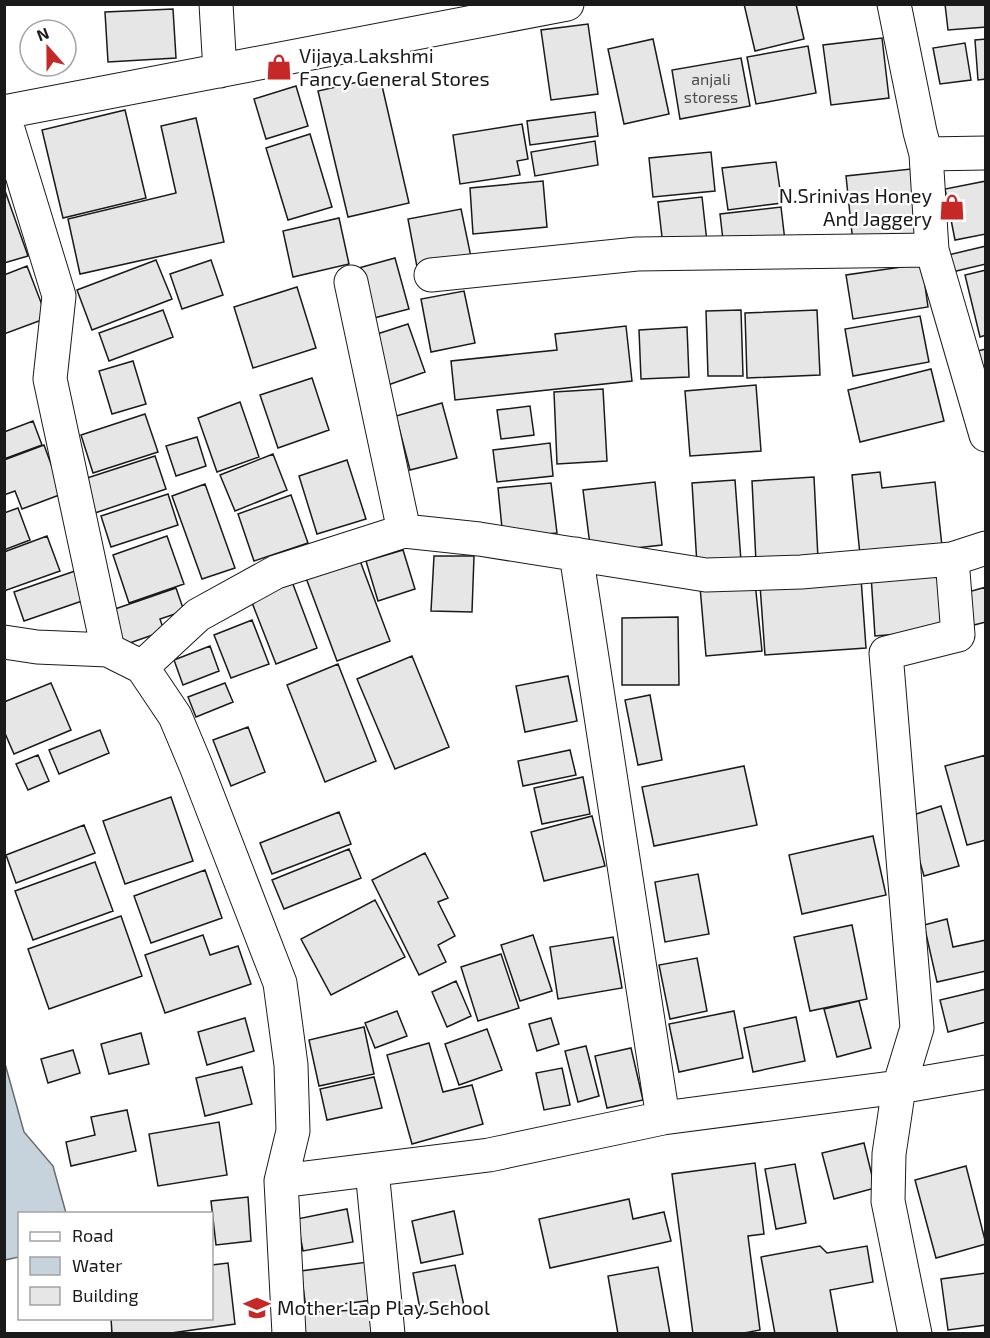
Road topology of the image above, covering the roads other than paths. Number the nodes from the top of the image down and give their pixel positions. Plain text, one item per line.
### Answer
1 (216, 4) edge
2 (567, 4) edge
3 (894, 4) edge
4 (428, 18) edge
5 (220, 71) junction
6 (4, 114) edge
7 (986, 153) edge
8 (926, 154) junction
9 (932, 250) junction
10 (431, 275) dead end
11 (351, 282) dead end
12 (986, 435) edge
13 (404, 531) junction
14 (986, 548) edge
15 (576, 554) junction
16 (952, 559) junction
17 (5, 643) edge
18 (108, 650) junction
19 (142, 667) junction
20 (986, 1072) edge
21 (899, 1086) junction
22 (663, 1118) junction
23 (372, 1170) junction
24 (281, 1181) junction
25 (289, 1334) edge
26 (388, 1334) edge
27 (915, 1334) edge

1 - 5 street
2 - 4 street
3 - 8 street
4 - 5 street
5 - 6 street
6 - 18 street
7 - 8 street
8 - 9 street
9 - 10 street
9 - 12 street
11 - 13 street
13 - 15 street
13 - 19 street
14 - 16 street
15 - 16 street
15 - 22 street
16 - 21 street
17 - 18 street
18 - 19 street
19 - 24 street
20 - 21 street
21 - 22 street
21 - 27 street
22 - 23 street
23 - 24 street
23 - 26 street
24 - 25 street

